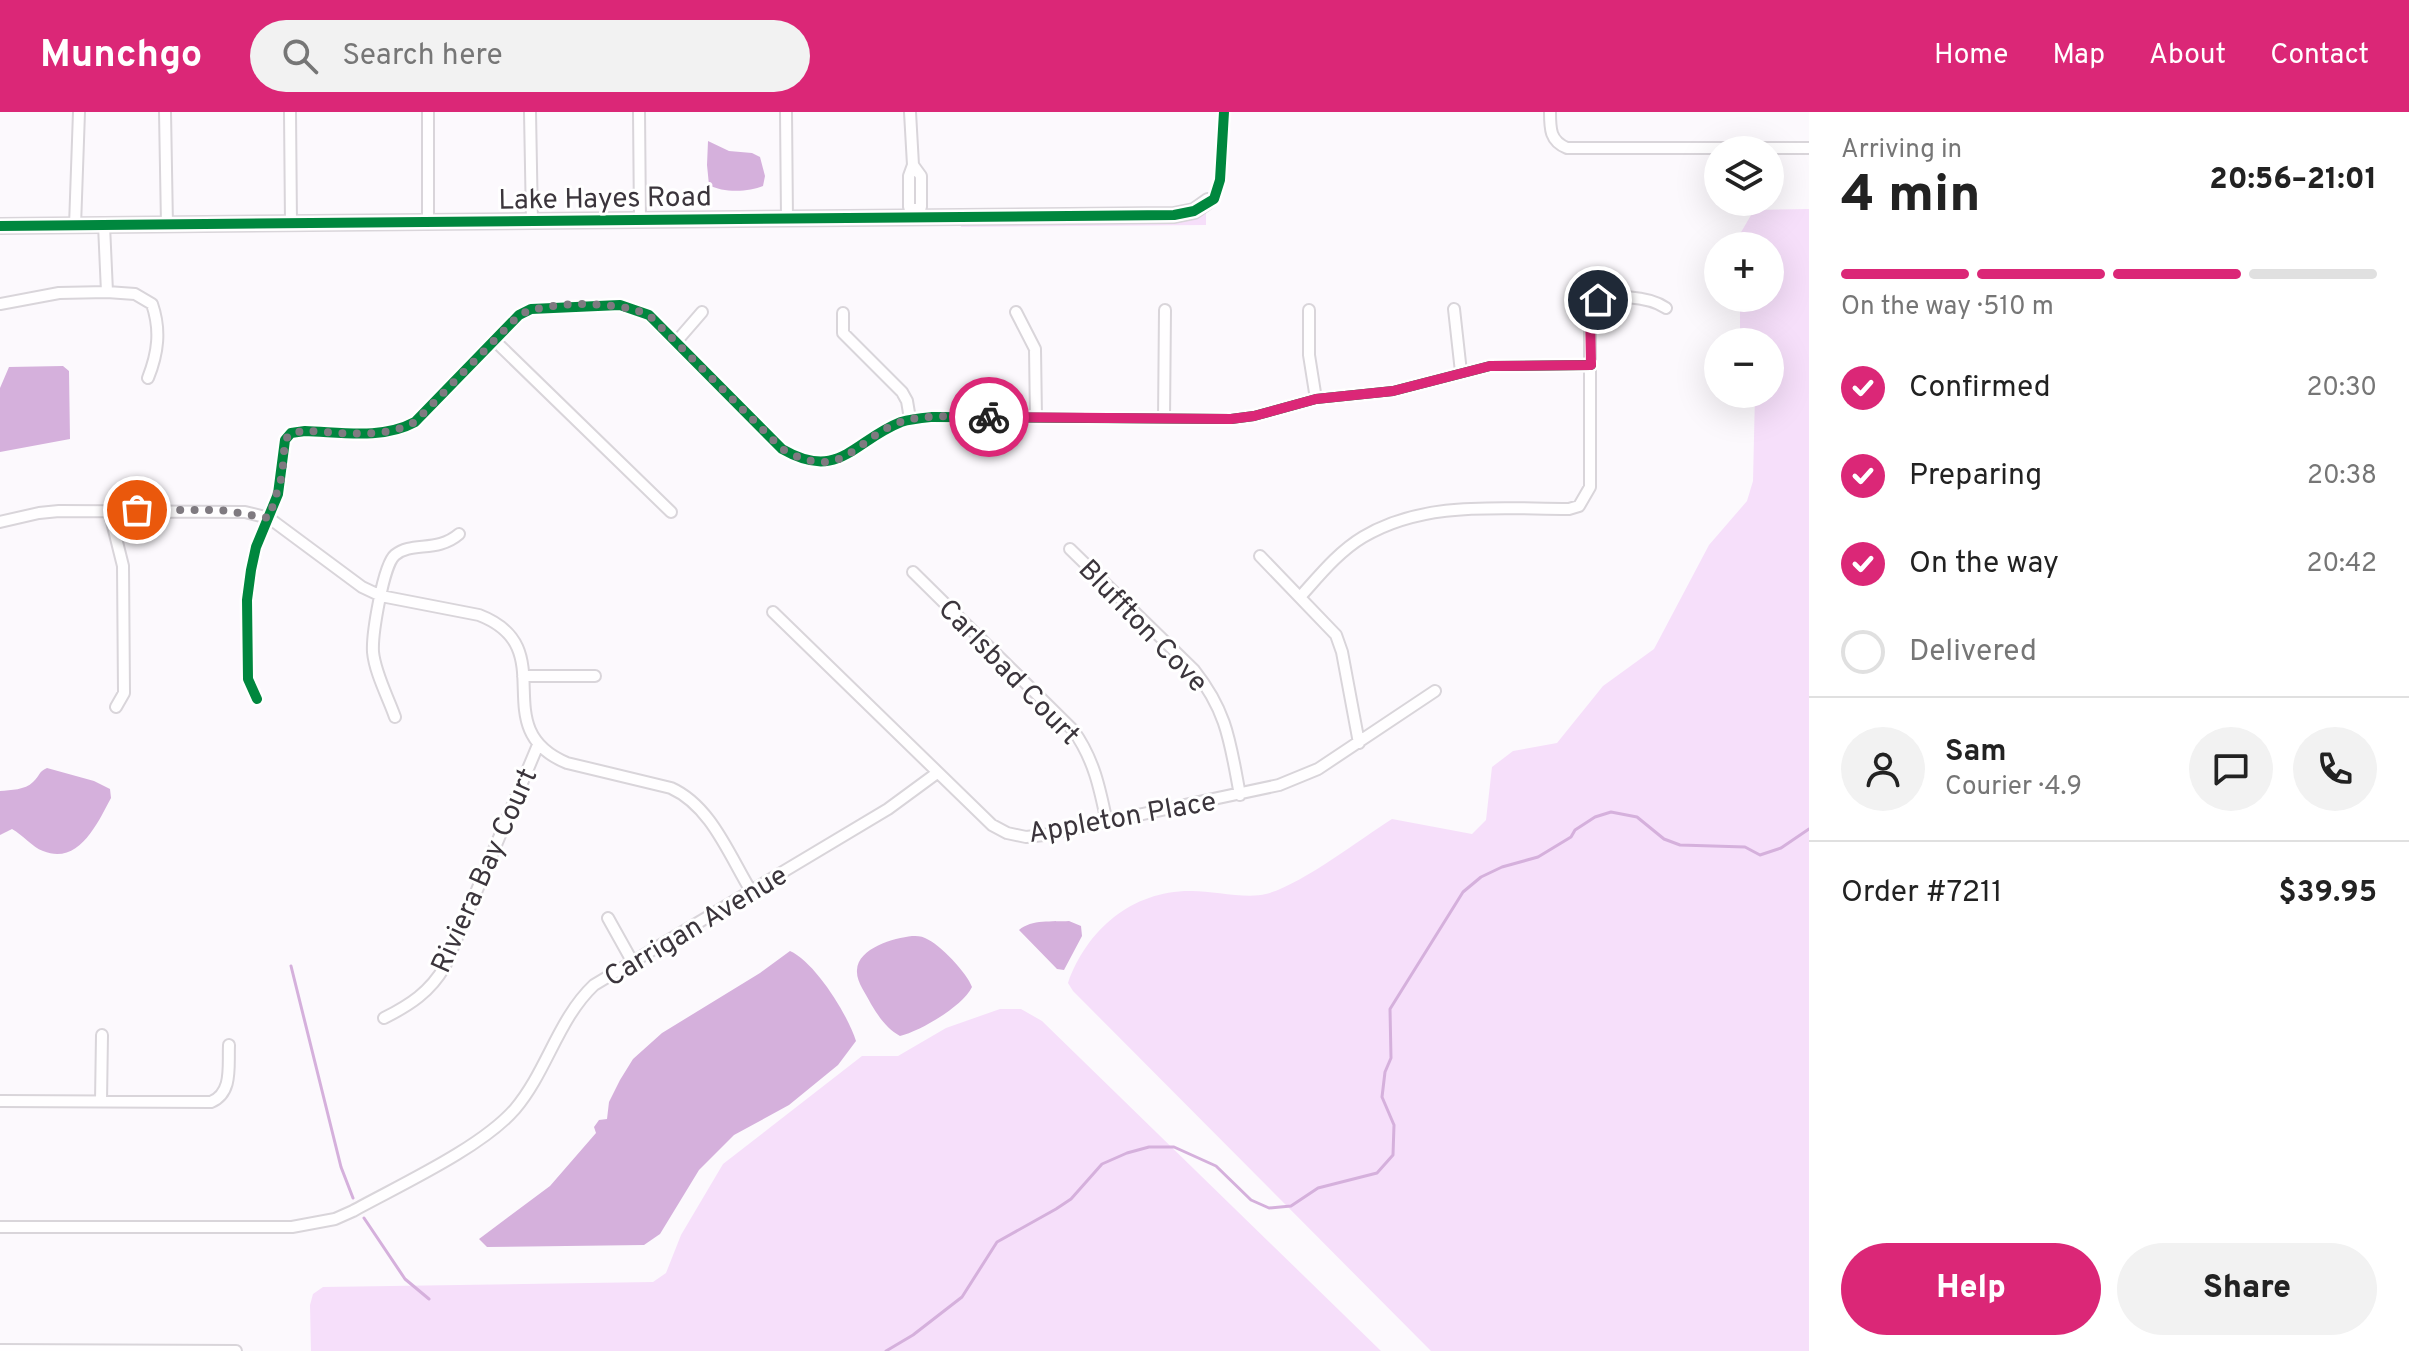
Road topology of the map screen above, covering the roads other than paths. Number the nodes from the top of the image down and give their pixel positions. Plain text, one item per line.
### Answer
1 (79, 112) edge
2 (165, 112) edge
3 (290, 112) edge
4 (428, 112) edge
5 (530, 112) edge
6 (639, 112) edge
7 (786, 112) edge
8 (910, 112) edge
9 (1224, 112) edge
10 (1550, 112) edge
11 (1809, 148) edge
12 (1208, 201) joint
13 (915, 214) junction
14 (787, 219) junction
15 (640, 221) junction
16 (428, 222) junction
17 (532, 222) junction
18 (291, 223) junction
19 (104, 225) junction
20 (167, 225) junction
21 (0, 226) edge
22 (75, 226) junction
23 (107, 292) junction
24 (0, 304) edge
25 (1666, 308) dead end
26 (1454, 309) dead end
27 (1165, 310) dead end
28 (1309, 310) dead end
29 (702, 312) dead end
30 (1016, 312) dead end
31 (843, 313) dead end
32 (495, 341) junction
33 (676, 342) junction
34 (1591, 365) junction
35 (1461, 372) junction
36 (148, 378) dead end
37 (1316, 399) junction
38 (1036, 418) junction
39 (910, 419) junction
40 (1164, 419) junction
41 (109, 510) junction
42 (671, 512) dead end
43 (269, 518) junction
44 (0, 522) edge
45 (459, 534) dead end
46 (1070, 549) dead end
47 (1260, 556) dead end
48 (913, 572) dead end
49 (381, 596) junction
50 (1300, 597) junction
51 (773, 612) dead end
52 (523, 676) junction
53 (595, 676) dead end
54 (1435, 691) dead end
55 (257, 699) dead end
56 (116, 707) dead end
57 (395, 717) dead end
58 (1359, 743) junction
59 (538, 745) junction
60 (937, 773) junction
61 (1240, 795) junction
62 (1107, 823) junction
63 (751, 891) junction
64 (608, 918) dead end
65 (632, 961) junction
66 (384, 1018) dead end
67 (102, 1035) dead end
68 (229, 1045) dead end
69 (0, 1101) edge
70 (101, 1101) junction
71 (0, 1227) edge
72 (0, 1350) edge
73 (236, 1351) edge

1 - 22 street
2 - 20 street
3 - 18 street
4 - 16 street
5 - 17 street
6 - 15 street
7 - 14 street
8 - 13 street
9 - 12 street
10 - 11 street
12 - 13 street, Lake Hayes Road
13 - 14 street, Lake Hayes Road
14 - 15 street, Lake Hayes Road
15 - 17 street, Lake Hayes Road
16 - 17 street, Lake Hayes Road
16 - 18 street, Lake Hayes Road
18 - 20 street, Lake Hayes Road
19 - 20 street, Lake Hayes Road
19 - 22 street, Lake Hayes Road
19 - 23 street
21 - 22 street, Lake Hayes Road
23 - 24 street
23 - 36 street
25 - 34 street
26 - 35 street
27 - 40 street
28 - 37 street
29 - 33 street
30 - 38 street
31 - 39 street
32 - 33 street
32 - 42 street
32 - 43 street
33 - 39 street
34 - 35 street
34 - 50 street
35 - 37 street
37 - 40 street
38 - 39 street
38 - 40 street
41 - 43 street
41 - 44 street
41 - 56 street
43 - 49 street
43 - 55 street
45 - 49 street
46 - 61 street, Bluffton Cove
47 - 50 street
48 - 62 street, Carlsbad Court
49 - 52 street
49 - 57 street
50 - 58 street
51 - 60 street, Appleton Place
52 - 53 street
52 - 59 street
54 - 58 street, Appleton Place
58 - 61 street, Appleton Place
59 - 63 street
59 - 66 street, Riviera Bay Court
60 - 62 street, Appleton Place
60 - 63 street, Carrigan Avenue
61 - 62 street, Appleton Place
63 - 65 street, Carrigan Avenue
64 - 65 street
65 - 71 street, Carrigan Avenue
67 - 70 street
68 - 70 street
69 - 70 street
72 - 73 street

